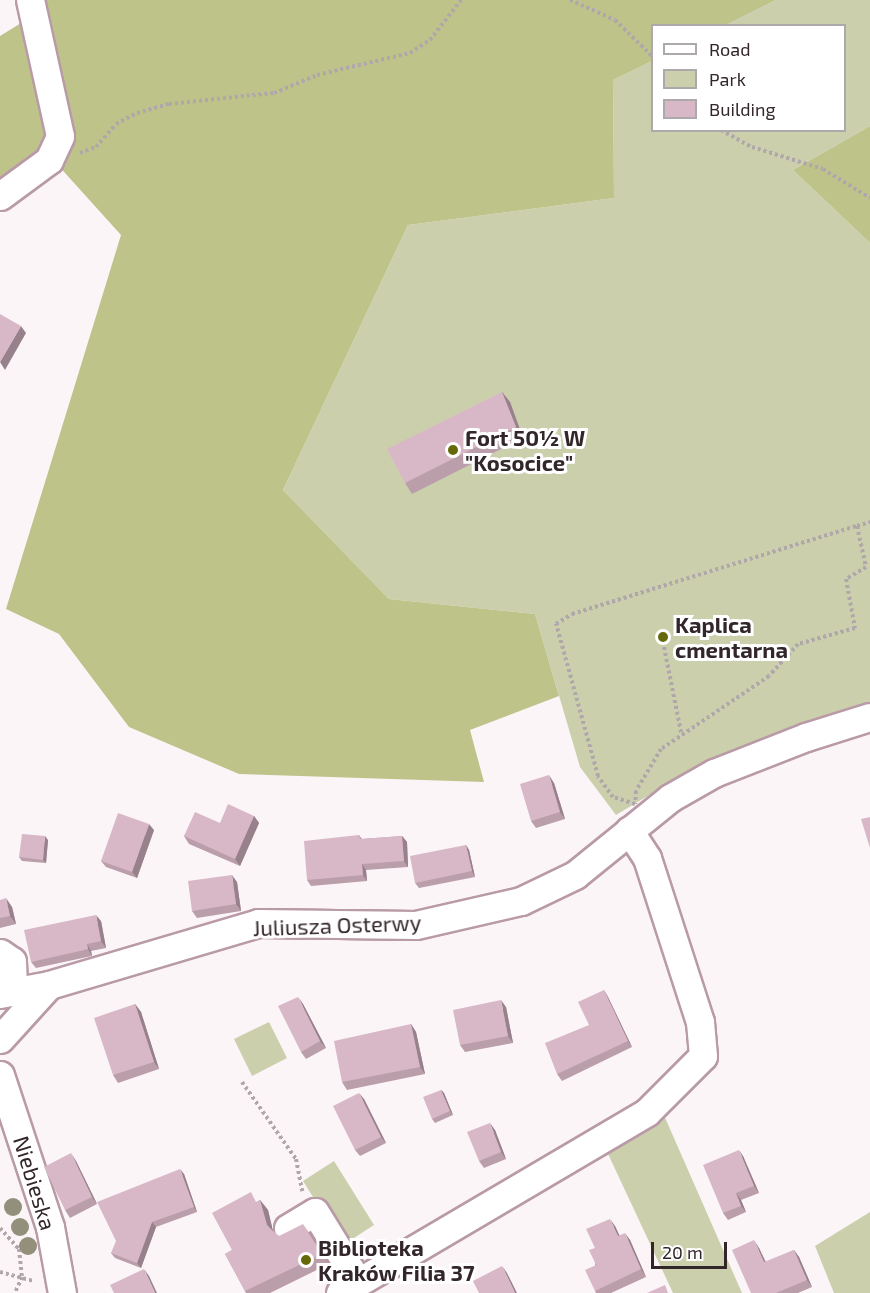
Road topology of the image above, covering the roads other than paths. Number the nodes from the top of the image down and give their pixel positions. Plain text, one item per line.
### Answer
1 (30, 0) edge
2 (0, 196) edge
3 (870, 717) edge
4 (629, 830) junction
5 (0, 953) edge
6 (49, 985) junction
7 (7, 993) edge
8 (0, 1038) edge
9 (0, 1075) edge
10 (288, 1228) dead end
11 (349, 1287) edge
12 (50, 1288) edge

1 - 2 street
3 - 4 street, Juliusza Osterwy
4 - 6 street, Juliusza Osterwy
4 - 11 street
5 - 7 street
6 - 7 street, Juliusza Osterwy
6 - 8 street
9 - 12 street, Niebieska
10 - 11 street

